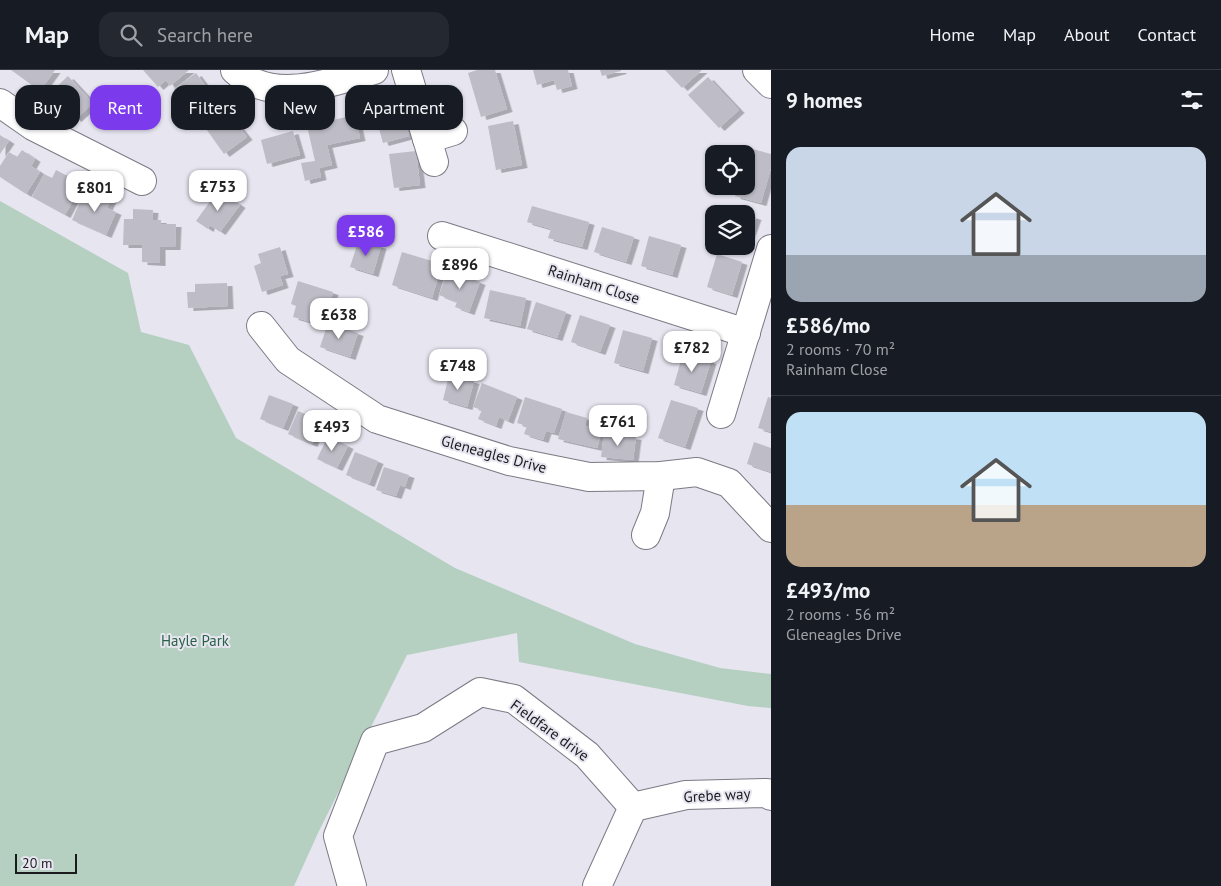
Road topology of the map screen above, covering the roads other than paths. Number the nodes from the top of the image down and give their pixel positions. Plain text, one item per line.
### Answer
1 (235, 70) edge
2 (374, 70) edge
3 (406, 70) edge
4 (757, 70) edge
5 (771, 84) edge
6 (0, 103) edge
7 (453, 131) dead end
8 (142, 181) dead end
9 (442, 236) dead end
10 (771, 250) edge
11 (261, 326) dead end
12 (746, 333) junction
13 (721, 414) dead end
14 (661, 476) junction
15 (771, 528) edge
16 (646, 535) dead end
17 (771, 796) edge
18 (633, 807) junction
19 (352, 886) edge
20 (597, 886) edge

1 - 2 street
3 - 7 street
4 - 5 street
6 - 8 street
9 - 12 street, Rainham Close
10 - 12 street
11 - 14 street, Gleneagles Drive
12 - 13 street
14 - 15 street, Gleneagles Drive
14 - 16 street
17 - 18 street, Grebe way
18 - 19 street, Fieldfare drive
18 - 20 street

